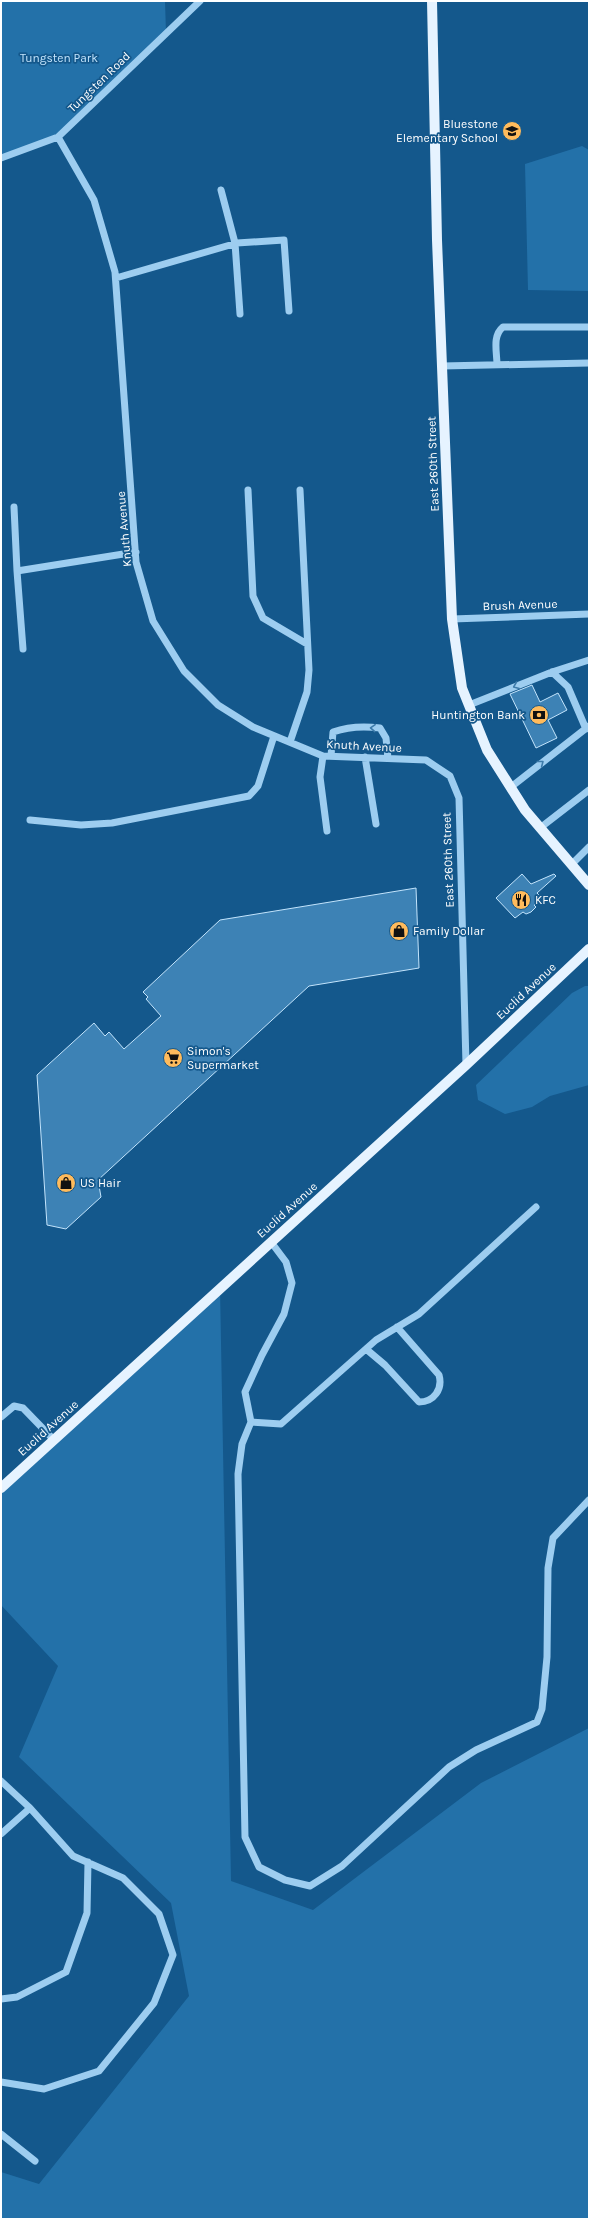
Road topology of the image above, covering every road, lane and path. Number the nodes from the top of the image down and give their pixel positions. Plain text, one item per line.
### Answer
1 (200, 1) edge
2 (432, 1) edge
3 (58, 137) junction
4 (1, 158) edge
5 (221, 190) dead end
6 (235, 243) junction
7 (116, 278) junction
8 (289, 311) dead end
9 (240, 314) dead end
10 (589, 327) edge
11 (589, 363) edge
12 (497, 365) junction
13 (442, 366) junction
14 (248, 490) dead end
15 (300, 490) dead end
16 (14, 506) dead end
17 (136, 552) junction
18 (17, 571) junction
19 (589, 614) edge
20 (452, 619) junction
21 (308, 644) junction
22 (23, 649) dead end
23 (589, 660) edge
24 (552, 672) junction
25 (469, 705) junction
26 (587, 727) edge
27 (274, 736) junction
28 (290, 742) junction
29 (327, 756) junction
30 (365, 758) junction
31 (388, 758) junction
32 (450, 776) joint
33 (510, 787) junction
34 (589, 790) edge
35 (30, 820) dead end
36 (376, 824) dead end
37 (540, 828) junction
38 (327, 831) dead end
39 (589, 847) edge
40 (572, 864) junction
41 (589, 885) edge
42 (589, 949) edge
43 (466, 1065) junction
44 (536, 1207) dead end
45 (271, 1242) junction
46 (397, 1328) junction
47 (366, 1349) junction
48 (1, 1417) edge
49 (251, 1422) junction
50 (54, 1440) junction
51 (1, 1488) edge
52 (589, 1500) edge
53 (1, 1781) edge
54 (30, 1808) junction
55 (1, 1834) edge
56 (88, 1862) junction
57 (1, 1999) edge
58 (1, 2082) edge
59 (1, 2134) edge
60 (35, 2161) dead end

1 - 3 street, Tungsten Road
2 - 13 main road, East 260th Street
3 - 4 street, Tungsten Road
3 - 7 street, Knuth Avenue
5 - 6 street
6 - 7 street
6 - 8 street
6 - 9 street
7 - 17 street, Knuth Avenue
10 - 12 street
11 - 12 street
12 - 13 street
13 - 20 main road, East 260th Street
14 - 21 street
15 - 21 street
16 - 18 street
17 - 18 street
17 - 27 street, Knuth Avenue
18 - 22 street
19 - 20 street, Brush Avenue
20 - 25 main road, East 260th Street
21 - 28 street
23 - 24 street
24 -> 25 street
24 - 26 street
25 - 33 main road, East 260th Street
33 -> 26 street
27 - 28 street, Knuth Avenue
27 - 35 street
28 - 29 street, Knuth Avenue
29 - 30 street, Knuth Avenue
31 -> 29 street
29 - 38 street
30 - 31 street, Knuth Avenue
30 - 36 street
31 - 32 street, Knuth Avenue
32 - 43 street, East 260th Street
33 - 37 main road, East 260th Street
34 - 37 street
37 - 40 main road, East 260th Street
39 - 40 street
40 - 41 main road, East 260th Street
42 - 43 main road, Euclid Avenue
43 - 45 main road, Euclid Avenue
44 - 46 street
45 - 49 street
45 - 50 main road, Euclid Avenue
46 - 47 street
46 - 47 street
47 - 49 street
48 - 50 street
49 - 52 street
50 - 51 main road, Euclid Avenue
53 - 54 street
54 - 55 street
54 - 56 street
56 - 57 street
56 - 58 street
59 - 60 street

